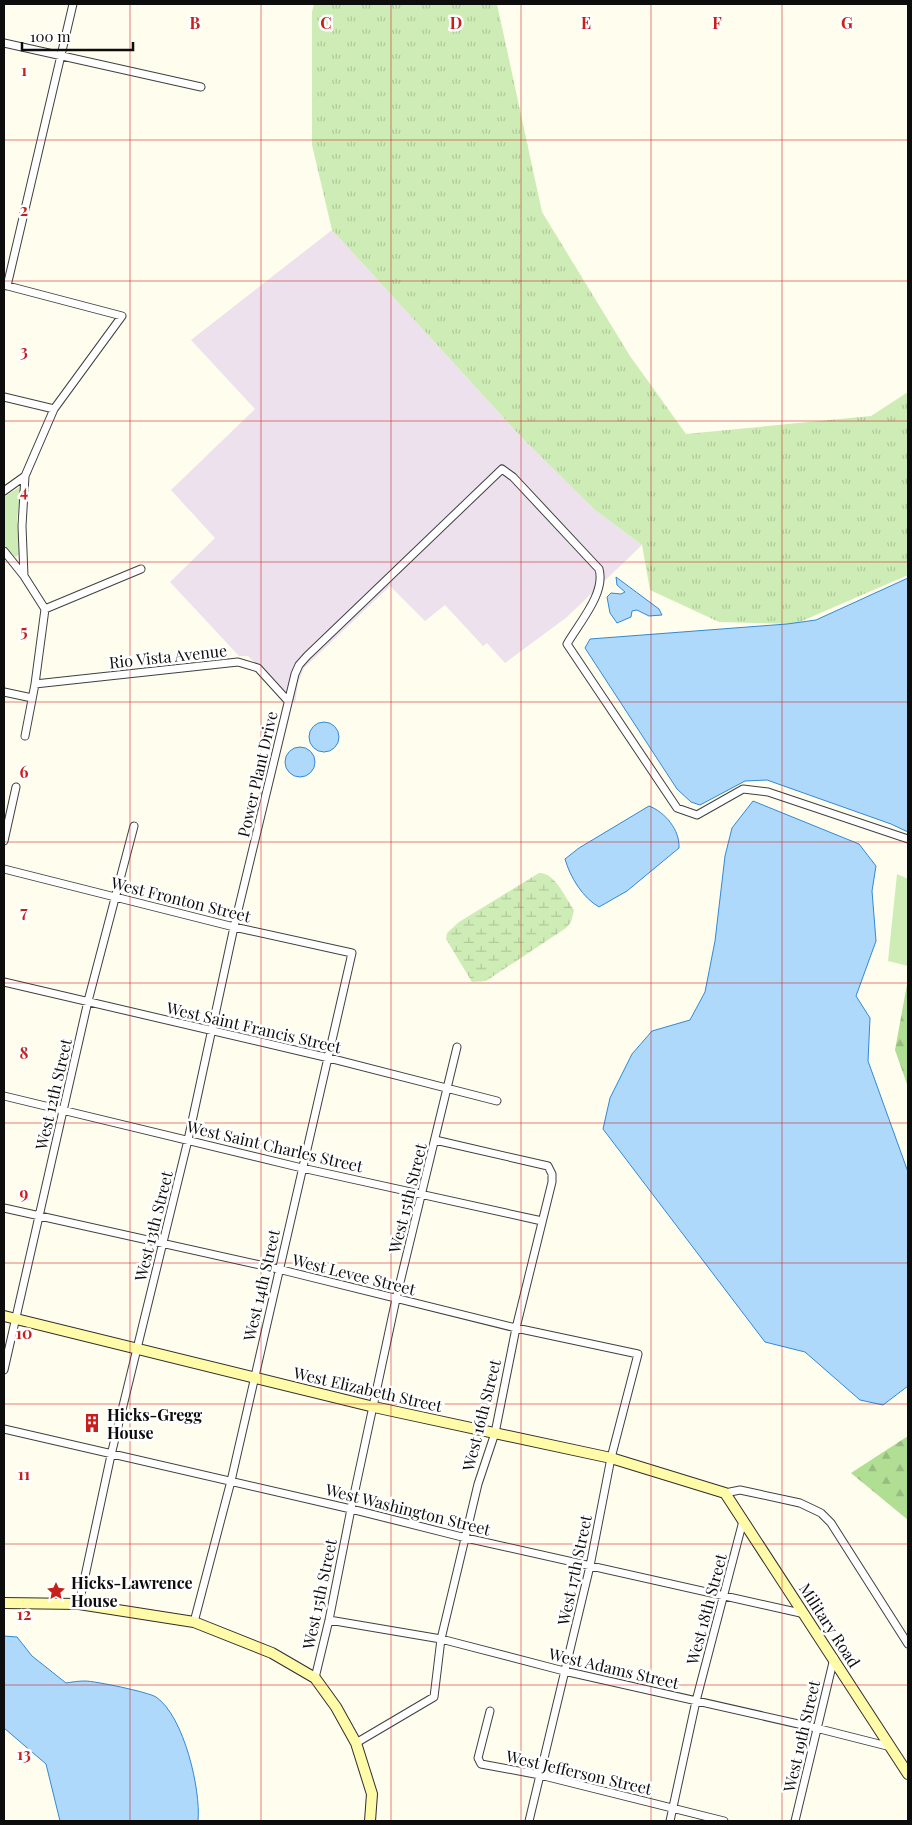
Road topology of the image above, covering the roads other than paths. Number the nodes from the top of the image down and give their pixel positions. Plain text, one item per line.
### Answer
1 (72, 4) edge
2 (4, 43) edge
3 (62, 58) junction
4 (201, 87) dead end
5 (5, 285) edge
6 (4, 398) edge
7 (54, 409) junction
8 (25, 476) junction
9 (4, 491) edge
10 (4, 551) edge
11 (141, 569) dead end
12 (24, 576) junction
13 (45, 609) junction
14 (35, 684) junction
15 (4, 692) edge
16 (32, 698) junction
17 (288, 701) junction
18 (25, 736) dead end
19 (16, 787) dead end
20 (134, 826) dead end
21 (908, 839) edge
22 (4, 841) edge
23 (253, 854) joint
24 (4, 869) edge
25 (116, 897) junction
26 (234, 927) junction
27 (352, 953) joint
28 (4, 982) edge
29 (88, 1001) junction
30 (210, 1031) junction
31 (457, 1047) dead end
32 (329, 1058) junction
33 (449, 1088) junction
34 (4, 1096) edge
35 (497, 1101) dead end
36 (64, 1110) junction
37 (188, 1140) junction
38 (435, 1140) junction
39 (302, 1168) junction
40 (421, 1194) junction
41 (4, 1208) edge
42 (38, 1216) junction
43 (542, 1220) junction
44 (164, 1242) junction
45 (278, 1269) junction
46 (396, 1299) junction
47 (9, 1317) edge
48 (516, 1328) junction
49 (137, 1350) junction
50 (638, 1354) joint
51 (4, 1370) edge
52 (254, 1377) junction
53 (374, 1407) junction
54 (4, 1430) edge
55 (495, 1433) junction
56 (110, 1455) junction
57 (611, 1458) junction
58 (231, 1481) junction
59 (725, 1493) junction
60 (351, 1509) junction
61 (743, 1521) junction
62 (466, 1538) junction
63 (590, 1566) junction
64 (724, 1597) junction
65 (4, 1603) edge
66 (79, 1604) junction
67 (806, 1615) junction
68 (329, 1620) junction
69 (194, 1622) junction
70 (441, 1639) junction
71 (908, 1644) edge
72 (834, 1658) junction
73 (564, 1671) junction
74 (315, 1678) junction
75 (696, 1701) junction
76 (490, 1712) dead end
77 (816, 1728) junction
78 (356, 1743) junction
79 (891, 1748) junction
80 (908, 1774) edge
81 (540, 1775) junction
82 (672, 1809) junction
83 (370, 1821) edge
84 (529, 1821) edge
85 (670, 1821) edge
86 (724, 1821) edge
87 (795, 1821) edge

1 - 3 street
2 - 3 street
3 - 4 street
3 - 5 street
5 - 7 street
6 - 7 street
7 - 8 street
8 - 9 street
8 - 12 street
10 - 12 street
11 - 13 street
12 - 13 street
13 - 14 street
14 - 16 street
14 - 17 street, Rio Vista Avenue
15 - 16 street
16 - 18 street
17 - 21 street, Power Plant Drive
17 - 23 street, Power Plant Drive
19 - 22 street
20 - 25 street, West 12th Street
23 - 26 street, West 13th Street
24 - 25 street, West Fronton Street
25 - 26 street, West Fronton Street
25 - 29 street, West 12th Street
26 - 27 street, West Fronton Street
26 - 30 street, West 13th Street
27 - 32 street, West 14th Street
28 - 29 street, West Saint Francis Street
29 - 30 street, West Saint Francis Street
29 - 36 street, West 12th Street
30 - 32 street, West Saint Francis Street
30 - 37 street, West 13th Street
31 - 33 street, West 15th Street
32 - 33 street, West Saint Francis Street
32 - 39 street, West 14th Street
33 - 35 street, West Saint Francis Street
33 - 38 street, West 15th Street
34 - 36 street, West Saint Charles Street
36 - 37 street, West Saint Charles Street
36 - 42 street, West 12th Street
37 - 39 street, West Saint Charles Street
37 - 44 street, West 13th Street
38 - 40 street, West 15th Street
38 - 43 street, West 16th Street
39 - 40 street, West Saint Charles Street
39 - 45 street, West 14th Street
40 - 43 street, West Saint Charles Street
40 - 46 street, West 15th Street
41 - 42 street, West Levee Street
42 - 44 street, West Levee Street
42 - 47 street, West 12th Street
43 - 48 street, West 16th Street
44 - 45 street, West Levee Street
44 - 49 street, West 13th Street
45 - 46 street, West Levee Street
45 - 52 street, West 14th Street
46 - 48 street, West Levee Street
46 - 53 street, West 15th Street
47 - 49 street, West Elizabeth Street
47 - 51 street, West 12th Street
48 - 50 street, West Levee Street
48 - 55 street, West 16th Street
49 - 52 street, West Elizabeth Street
49 - 56 street, West 13th Street
50 - 57 street, West 17th Street
52 - 53 street, West Elizabeth Street
52 - 58 street, West 14th Street
53 - 55 street, West Elizabeth Street
53 - 60 street, West 15th Street
54 - 56 street, West Washington Street
55 - 57 street, West Elizabeth Street
55 - 62 street, West 16th Street
56 - 58 street, West Washington Street
56 - 66 street, West 13th Street
57 - 59 street, West Elizabeth Street
57 - 63 street, West 17th Street
58 - 60 street, West Washington Street
58 - 69 street, West 14th Street
59 - 61 street, Military Road
59 - 71 street
60 - 62 street, West Washington Street
60 - 68 street, West 15th Street
61 - 64 street, West 18th Street
61 - 67 street, Military Road
62 - 63 street, West Washington Street
62 - 70 street, West 16th Street
63 - 64 street, West Washington Street
63 - 73 street, West 17th Street
64 - 67 street, West Washington Street
64 - 75 street, West 18th Street
65 - 66 street
66 - 69 street
67 - 72 street, Military Road
68 - 70 street, West Adams Street
68 - 74 street, West 15th Street
69 - 74 street
70 - 73 street, West Adams Street
70 - 78 street, West 16th Street
72 - 77 street, West 19th Street
72 - 79 street, Military Road
73 - 75 street, West Adams Street
73 - 81 street, West 17th Street
74 - 78 street
75 - 77 street, West Adams Street
75 - 82 street, West 18th Street
76 - 81 street, West Jefferson Street
77 - 79 street, West Adams Street
77 - 87 street, West 19th Street
78 - 83 street
79 - 80 street, Military Road
81 - 82 street, West Jefferson Street
81 - 84 street, West 17th Street
82 - 85 street, West 18th Street
82 - 86 street, West Jefferson Street

